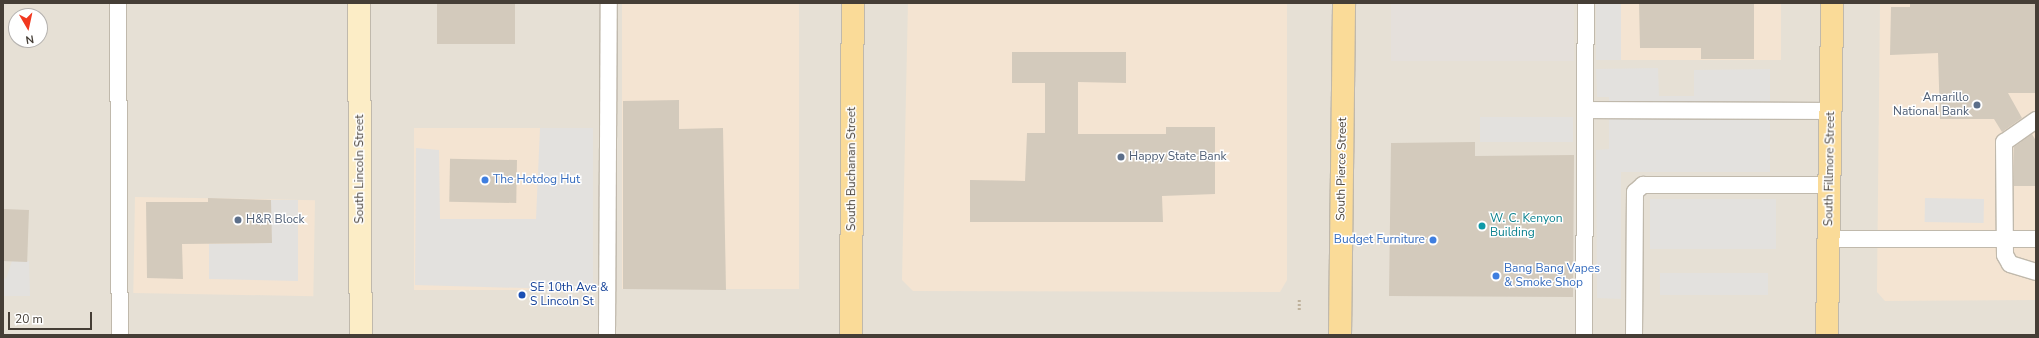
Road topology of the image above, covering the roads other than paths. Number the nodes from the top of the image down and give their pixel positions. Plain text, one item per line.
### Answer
1 (118, 3) edge
2 (359, 3) edge
3 (608, 3) edge
4 (853, 3) edge
5 (1344, 3) edge
6 (1586, 3) edge
7 (1832, 3) edge
8 (1586, 110) junction
9 (1830, 111) junction
10 (2036, 120) edge
11 (1830, 185) junction
12 (1829, 239) junction
13 (2036, 239) edge
14 (2004, 240) junction
15 (2036, 272) edge
16 (120, 335) edge
17 (361, 335) edge
18 (607, 335) edge
19 (851, 335) edge
20 (1340, 335) edge
21 (1584, 335) edge
22 (1634, 335) edge
23 (1827, 335) edge

1 - 16 lane
2 - 17 street, South Lincoln Street
3 - 18 lane
4 - 19 main road, South Buchanan Street
5 - 20 main road, South Pierce Street
6 - 8 lane
7 - 9 main road, South Fillmore Street
8 - 9 lane
8 - 21 lane
9 - 11 main road, South Fillmore Street
10 - 14 lane
11 - 12 main road, South Fillmore Street
11 - 22 lane
12 - 14 lane
12 - 23 main road, South Fillmore Street
13 - 14 lane
14 - 15 lane

